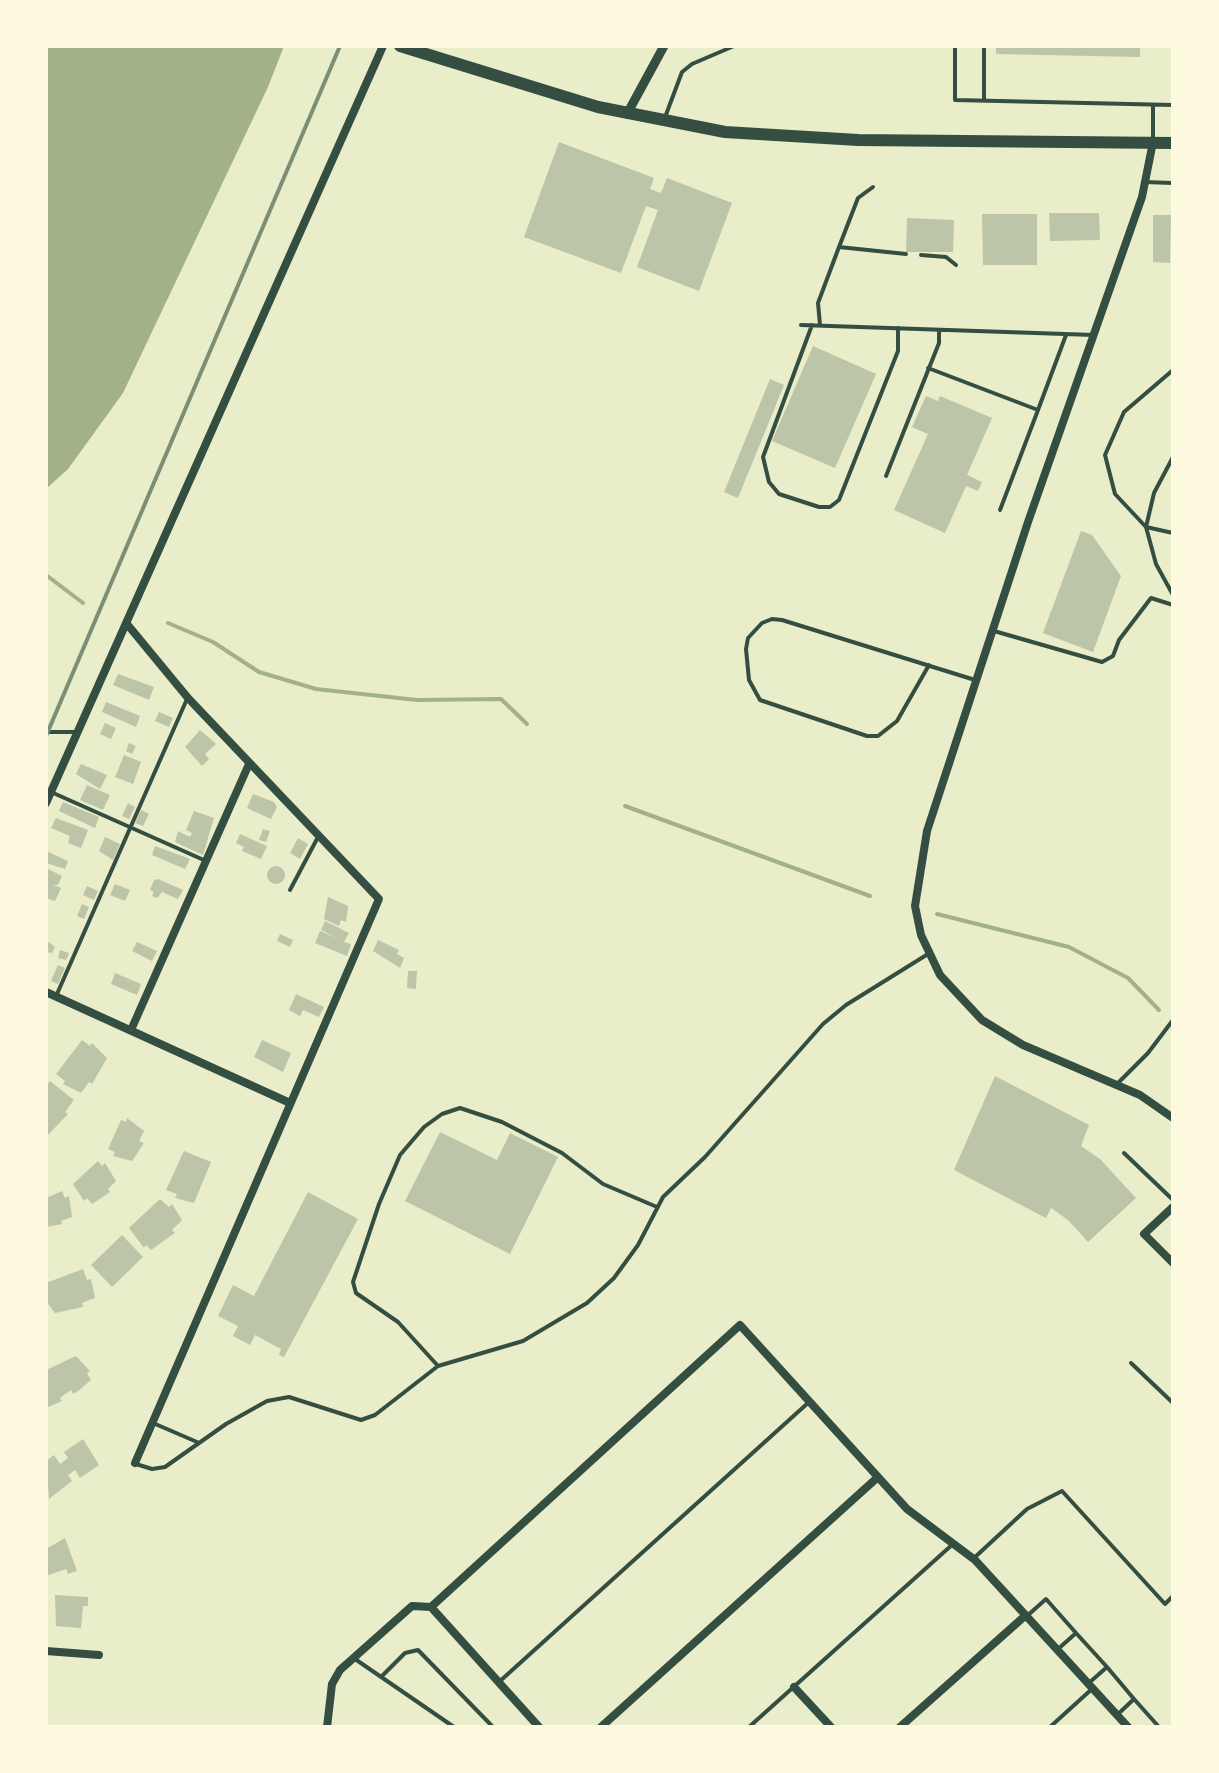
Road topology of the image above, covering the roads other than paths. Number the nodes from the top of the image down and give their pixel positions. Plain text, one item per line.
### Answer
1 (383, 46) edge
2 (400, 46) edge
3 (664, 46) edge
4 (734, 46) edge
5 (955, 46) edge
6 (984, 46) edge
7 (984, 100) junction
8 (1153, 105) junction
9 (1173, 105) edge
10 (627, 114) junction
11 (664, 122) junction
12 (1153, 142) junction
13 (1173, 143) edge
14 (1144, 182) junction
15 (1173, 183) edge
16 (873, 187) dead end
17 (839, 247) junction
18 (906, 254) dead end
19 (921, 255) dead end
20 (956, 265) dead end
21 (801, 325) dead end
22 (812, 325) junction
23 (820, 325) junction
24 (898, 328) junction
25 (939, 330) junction
26 (1066, 335) junction
27 (1094, 335) junction
28 (928, 368) junction
29 (1173, 370) edge
30 (1038, 410) junction
31 (1173, 457) edge
32 (886, 476) dead end
33 (1000, 510) dead end
34 (1146, 527) junction
35 (1173, 533) edge
36 (1173, 595) edge
37 (1173, 605) edge
38 (127, 624) junction
39 (994, 631) junction
40 (929, 665) junction
41 (977, 680) junction
42 (188, 698) junction
43 (80, 731) junction
44 (46, 732) edge
45 (249, 764) junction
46 (51, 792) junction
47 (46, 803) edge
48 (131, 827) junction
49 (318, 837) junction
50 (206, 861) junction
51 (290, 890) dead end
52 (928, 954) junction
53 (46, 992) edge
54 (56, 997) junction
55 (1173, 1020) edge
56 (131, 1030) junction
57 (1117, 1084) junction
58 (290, 1103) junction
59 (1173, 1118) edge
60 (1124, 1153) dead end
61 (1173, 1200) edge
62 (657, 1207) junction
63 (1173, 1207) edge
64 (1173, 1263) edge
65 (1131, 1363) dead end
66 (438, 1366) junction
67 (810, 1401) junction
68 (1173, 1403) edge
69 (153, 1423) junction
70 (197, 1442) junction
71 (135, 1463) joint
72 (878, 1477) junction
73 (955, 1542) junction
74 (974, 1558) junction
75 (1173, 1596) edge
76 (431, 1607) junction
77 (1026, 1616) junction
78 (1076, 1633) junction
79 (1057, 1650) junction
80 (46, 1651) edge
81 (99, 1655) dead end
82 (353, 1658) junction
83 (1107, 1667) junction
84 (381, 1677) junction
85 (499, 1682) junction
86 (1090, 1686) junction
87 (794, 1687) junction
88 (1134, 1699) junction
89 (1117, 1715) junction
90 (327, 1727) edge
91 (454, 1727) edge
92 (493, 1727) edge
93 (539, 1727) edge
94 (601, 1727) edge
95 (749, 1727) edge
96 (831, 1727) edge
97 (900, 1727) edge
98 (1050, 1727) edge
99 (1128, 1727) edge
100 (1159, 1727) edge

1 - 38 street
2 - 10 main road
3 - 10 street
4 - 11 lane
5 - 7 lane
6 - 7 lane
7 - 8 lane
8 - 9 lane
8 - 12 lane
10 - 11 main road
11 - 12 main road
12 - 13 main road
12 - 14 street
14 - 15 lane
14 - 27 street
16 - 17 lane
17 - 18 lane
17 - 23 lane
19 - 20 lane
21 - 22 lane
22 - 23 lane
22 - 24 lane
23 - 24 lane
24 - 25 lane
25 - 26 lane
25 - 28 lane
26 - 27 lane
26 - 30 lane
27 - 39 street
28 - 30 lane
28 - 32 lane
29 - 34 lane
30 - 33 lane
31 - 34 lane
34 - 35 lane
34 - 36 lane
37 - 39 lane
38 - 42 street
38 - 43 street
39 - 41 street
40 - 40 lane
40 - 41 lane
41 - 52 street
42 - 45 street
42 - 48 lane
43 - 44 lane
43 - 46 street
45 - 49 street
45 - 50 street
46 - 47 street
46 - 48 lane
48 - 50 lane
48 - 54 lane
49 - 51 lane
49 - 58 street
50 - 56 street
52 - 57 street
52 - 62 lane
53 - 54 street
54 - 56 street
55 - 57 lane
56 - 58 street
57 - 59 street
58 - 69 street
60 - 61 lane
62 - 66 lane
62 - 66 lane
63 - 64 street
65 - 68 lane
66 - 70 lane
67 - 72 street
67 - 76 street
67 - 85 lane
69 - 70 lane
69 - 71 street
70 - 71 lane
72 - 73 street
72 - 94 street
73 - 74 street
73 - 87 lane
74 - 75 lane
74 - 77 street
76 - 82 street
76 - 85 street
77 - 78 lane
77 - 79 street
77 - 97 street
78 - 79 lane
78 - 83 lane
79 - 86 street
80 - 81 street
82 - 84 lane
82 - 90 street
83 - 86 lane
83 - 88 lane
84 - 91 lane
84 - 92 lane
85 - 93 street
86 - 89 street
86 - 98 lane
87 - 95 lane
87 - 96 street
88 - 89 lane
88 - 100 lane
89 - 99 street

